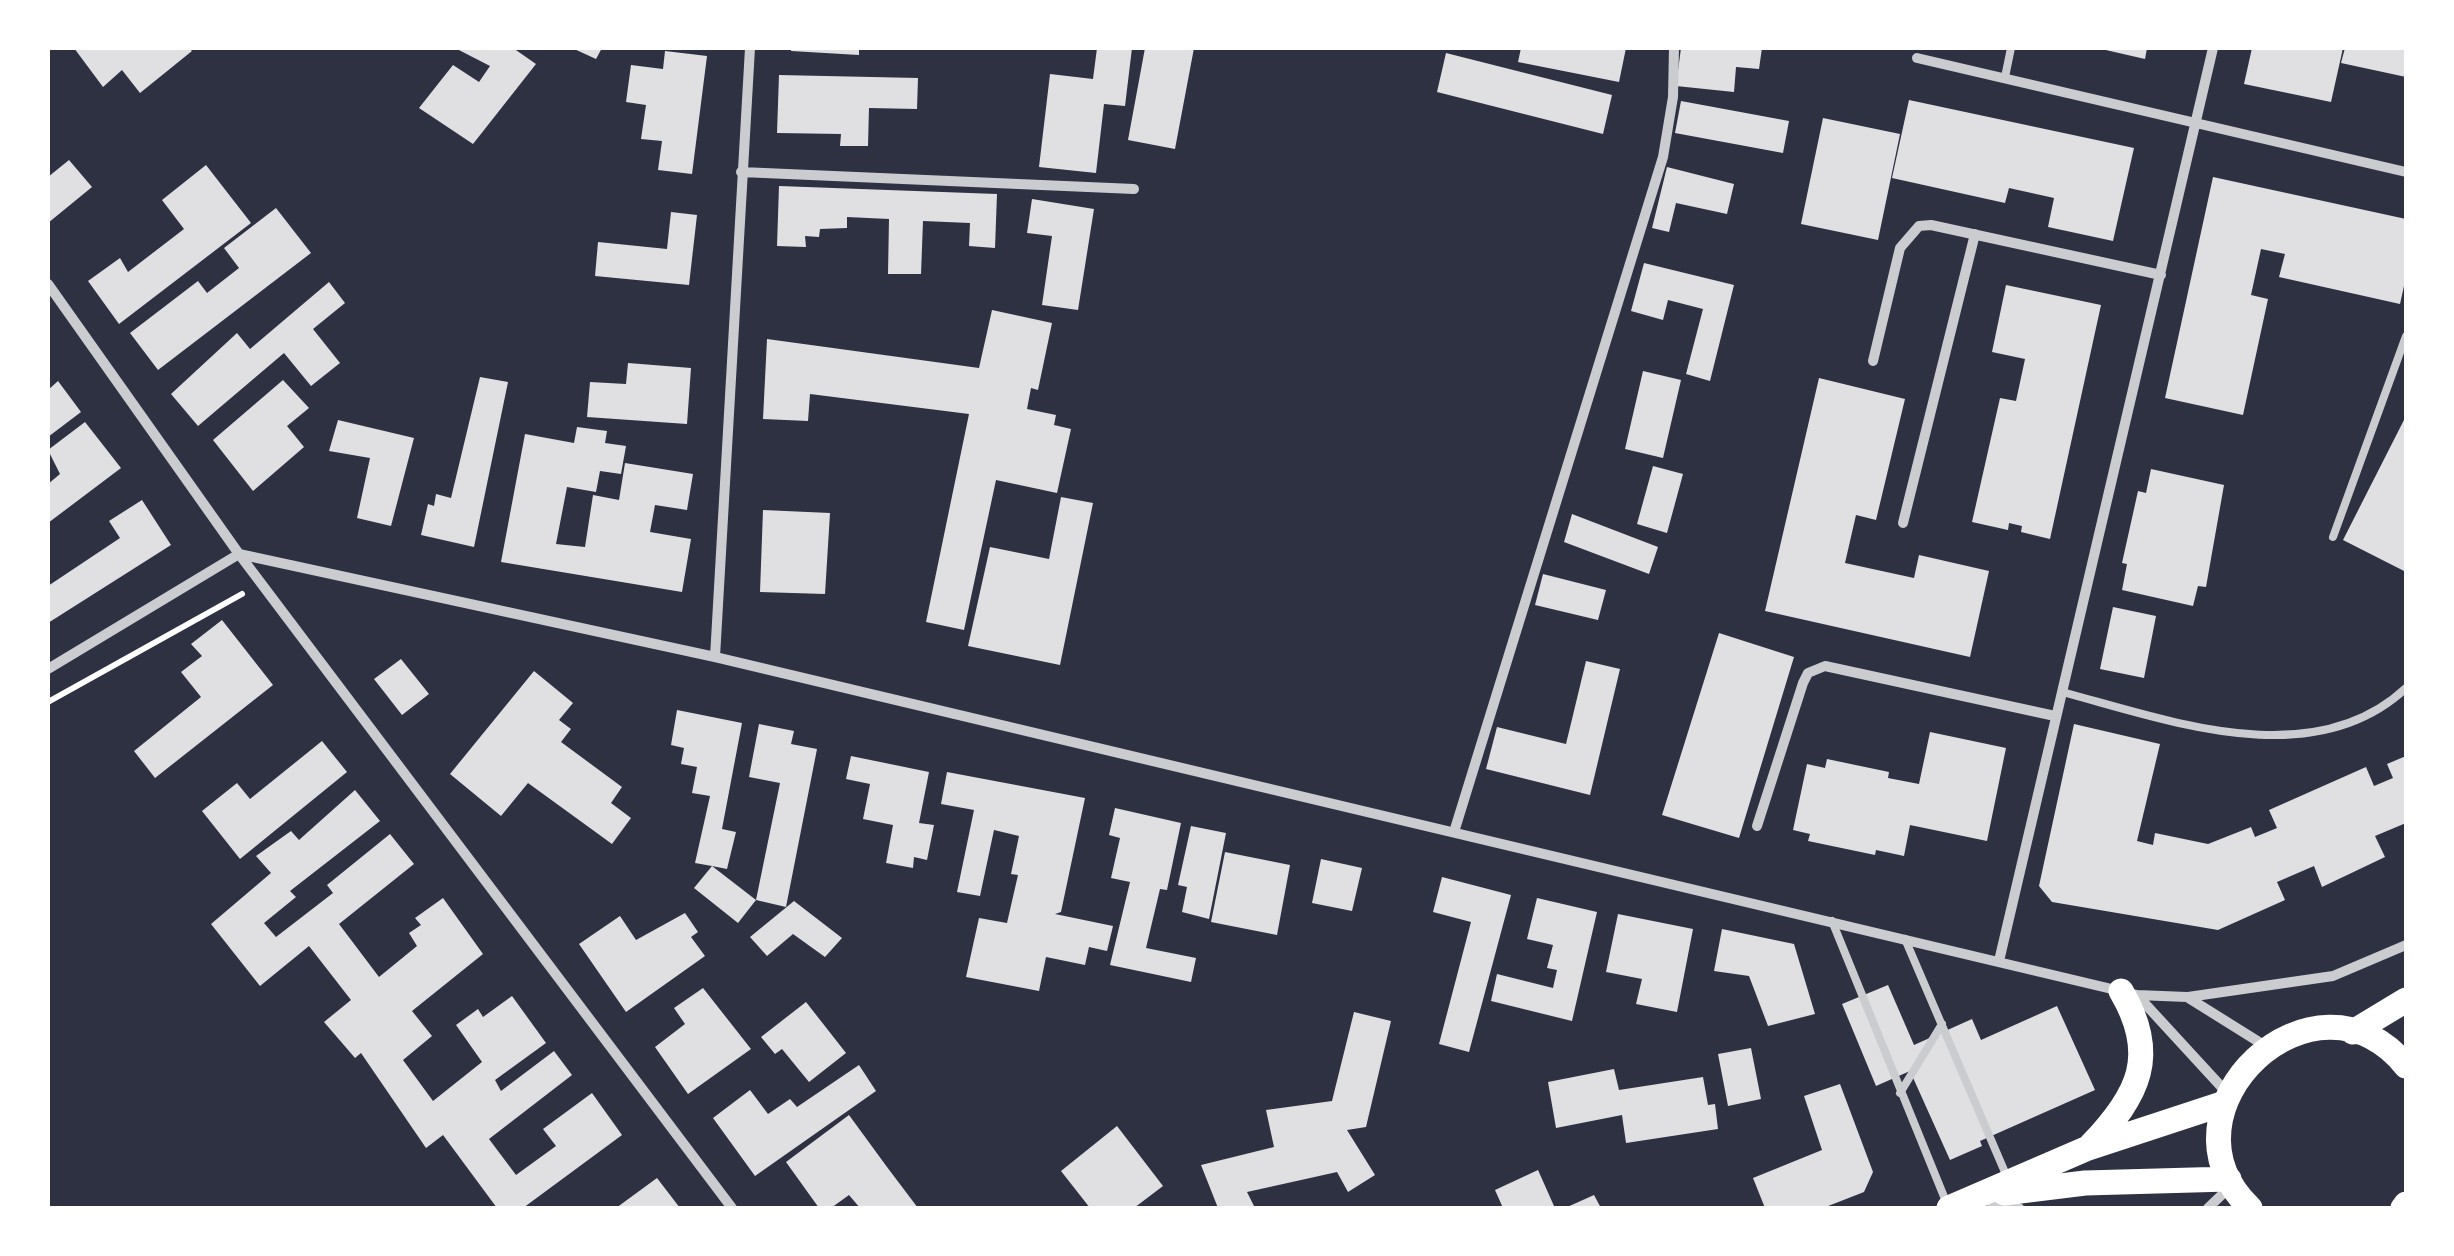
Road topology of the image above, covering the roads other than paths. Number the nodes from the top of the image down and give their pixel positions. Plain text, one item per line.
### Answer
1 (750, 48) edge
2 (1674, 48) edge
3 (2011, 48) edge
4 (2213, 48) edge
5 (1917, 58) dead end
6 (2005, 77) junction
7 (2196, 120) junction
8 (742, 172) junction
9 (2406, 172) edge
10 (1134, 190) dead end
11 (1975, 234) junction
12 (2160, 275) junction
13 (48, 284) edge
14 (2406, 336) edge
15 (1873, 361) dead end
16 (1903, 523) dead end
17 (2333, 537) dead end
18 (239, 554) junction
19 (716, 657) junction
20 (48, 670) edge
21 (2406, 688) edge
22 (2062, 692) junction
23 (2055, 716) junction
24 (1757, 826) dead end
25 (1454, 832) junction
26 (1832, 921) junction
27 (1906, 938) junction
28 (2406, 945) edge
29 (1999, 961) junction
30 (2129, 993) junction
31 (2186, 997) junction
32 (2406, 1000) edge
33 (1942, 1024) junction
34 (2354, 1032) junction
35 (2266, 1046) junction
36 (2406, 1066) edge
37 (1900, 1092) junction
38 (2227, 1099) junction
39 (2088, 1148) junction
40 (2009, 1182) junction
41 (2230, 1182) junction
42 (1974, 1198) junction
43 (732, 1208) edge
44 (1949, 1208) edge
45 (2019, 1208) edge
46 (2208, 1208) edge
47 (2250, 1208) edge

1 - 8 street
2 - 25 street
3 - 6 lane
4 - 7 street
5 - 6 street
6 - 7 street
7 - 9 street
7 - 12 street
8 - 10 street
8 - 19 street
11 - 12 street
11 - 15 street
11 - 16 street
12 - 22 street
13 - 18 street
14 - 17 lane
18 - 19 street
18 - 20 street
18 - 43 street
19 - 25 street
21 - 22 lane
22 - 23 street
23 - 24 street
23 - 29 street
25 - 26 street
26 - 27 street
26 - 37 lane
27 - 29 street
27 - 33 lane
28 - 31 street
29 - 30 street
30 - 31 street
30 - 38 street
30 - 39 main road
31 - 35 street
32 - 34 main road
33 - 37 lane
33 - 40 lane
34 - 35 main road
34 - 36 main road
35 - 38 main road
37 - 44 lane
38 - 39 main road
38 - 41 main road
39 - 40 main road
40 - 42 main road
41 - 42 main road
41 - 46 street
41 - 47 main road
42 - 44 main road
42 - 45 street

